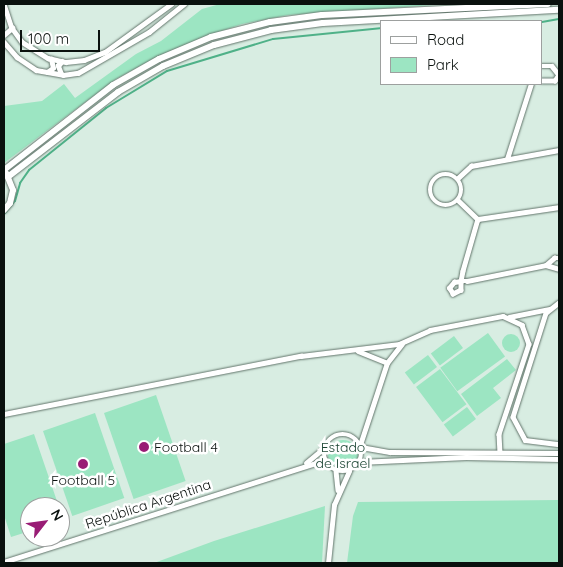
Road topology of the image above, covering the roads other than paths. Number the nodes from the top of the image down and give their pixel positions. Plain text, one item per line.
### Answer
1 (4, 4) edge
2 (171, 4) edge
3 (184, 4) edge
4 (548, 4) edge
5 (5, 10) edge
6 (559, 10) edge
7 (12, 28) junction
8 (4, 35) edge
9 (4, 42) edge
10 (51, 59) junction
11 (62, 61) junction
12 (543, 66) edge
13 (47, 72) junction
14 (61, 74) junction
15 (543, 81) edge
16 (531, 85) edge
17 (559, 150) edge
18 (507, 159) junction
19 (4, 170) edge
20 (9, 176) junction
21 (458, 178) junction
22 (458, 200) junction
23 (559, 206) edge
24 (4, 210) edge
25 (478, 219) junction
26 (559, 258) edge
27 (546, 265) junction
28 (559, 269) edge
29 (559, 303) edge
30 (549, 309) junction
31 (509, 317) junction
32 (405, 342) junction
33 (349, 350) junction
34 (388, 363) junction
35 (4, 414) edge
36 (559, 444) edge
37 (360, 446) junction
38 (324, 448) junction
39 (425, 451) junction
40 (500, 451) junction
41 (512, 451) junction
42 (559, 453) edge
43 (426, 458) junction
44 (512, 458) junction
45 (559, 459) edge
46 (325, 460) junction
47 (360, 462) junction
48 (298, 468) junction
49 (336, 471) junction
50 (349, 471) junction
51 (338, 492) junction
52 (4, 562) edge
53 (328, 563) edge

1 - 5 street
2 - 11 street
3 - 14 street
4 - 19 main road
5 - 7 street
6 - 20 main road
7 - 8 street
7 - 10 street
9 - 13 street
10 - 11 street
10 - 13 street
11 - 14 street
12 - 15 street
13 - 14 street
16 - 18 street
17 - 18 street
18 - 21 street
19 - 20 main road
20 - 24 main road
21 - 22 street
21 - 22 street
22 - 25 street
23 - 25 street
25 - 27 street
26 - 27 street
27 - 28 street
29 - 30 street
30 - 31 street
30 - 36 street
31 - 32 street
31 - 40 street
32 - 33 street
32 - 34 street
33 - 34 street
33 - 35 street
34 - 37 street
37 - 38 street
37 - 39 street
37 - 47 street
38 - 46 street
38 - 48 street, República Argentina
39 - 40 street
39 - 43 street
40 - 41 street
41 - 42 street
41 - 44 street
43 - 44 street
43 - 47 street
44 - 45 street
46 - 48 street, República Argentina
46 - 49 street
47 - 50 street
48 - 52 street, República Argentina
49 - 50 street
49 - 51 street
50 - 51 street
51 - 53 street

